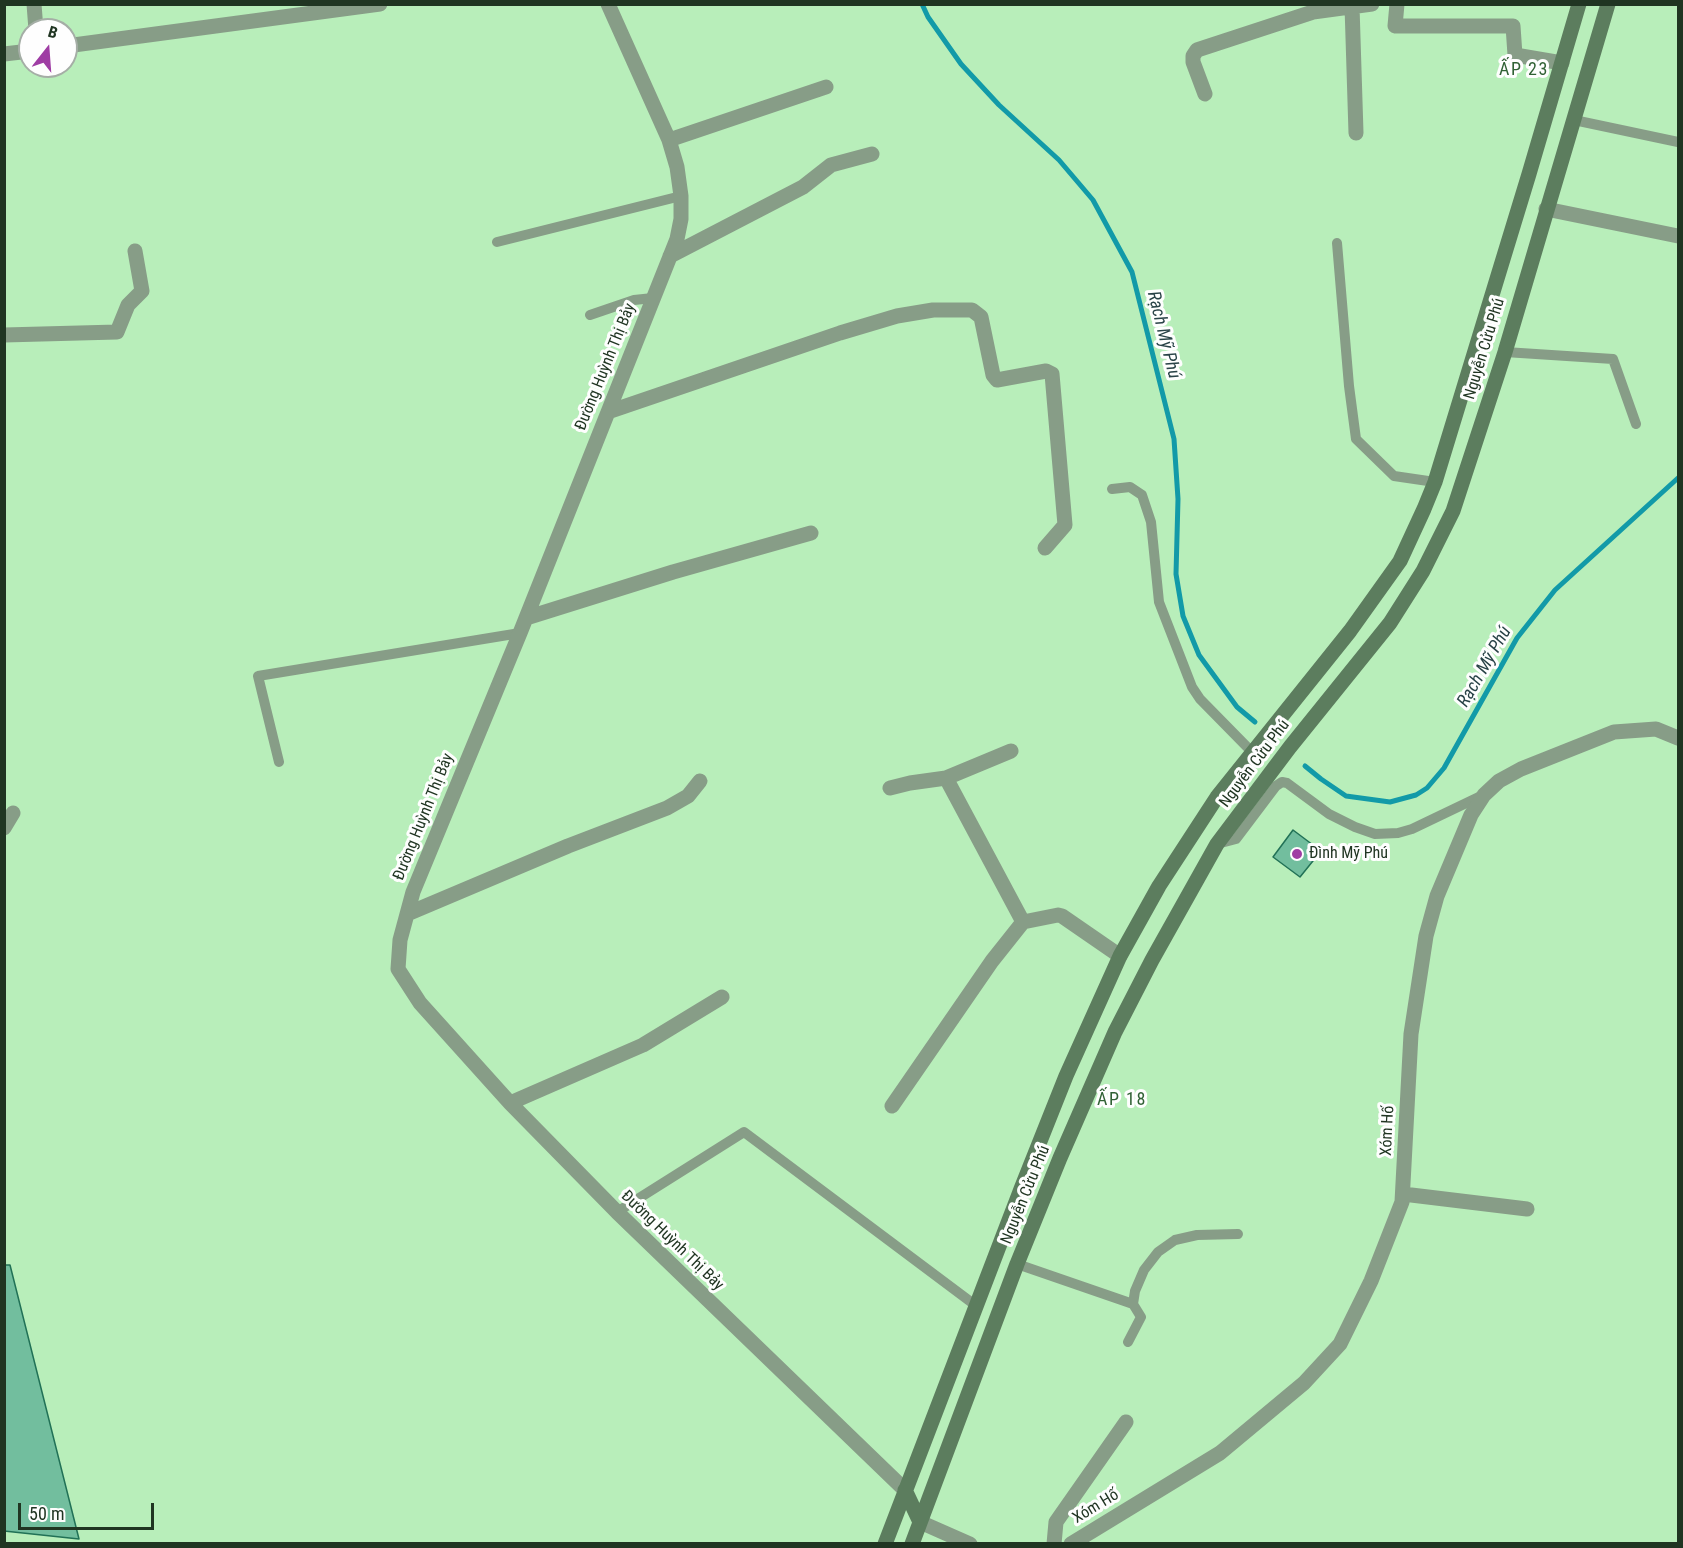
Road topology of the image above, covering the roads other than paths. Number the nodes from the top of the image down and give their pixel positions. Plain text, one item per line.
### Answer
1 (380, 4) edge
2 (608, 4) edge
3 (1372, 4) edge
4 (1397, 4) edge
5 (1579, 4) edge
6 (1608, 4) edge
7 (1352, 6) junction
8 (78, 44) edge
9 (1562, 63) junction
10 (826, 87) dead end
11 (1205, 94) dead end
12 (1574, 120) junction
13 (1356, 133) dead end
14 (669, 140) junction
15 (1678, 142) edge
16 (872, 154) dead end
17 (681, 196) junction
18 (1546, 209) junction
19 (1678, 236) edge
20 (497, 242) dead end
21 (1337, 243) dead end
22 (135, 251) dead end
23 (670, 256) junction
24 (653, 298) junction
25 (590, 315) dead end
26 (4, 335) edge
27 (1504, 352) junction
28 (608, 412) junction
29 (1636, 424) dead end
30 (1435, 482) junction
31 (1112, 489) dead end
32 (811, 533) dead end
33 (1045, 548) dead end
34 (526, 618) junction
35 (520, 633) junction
36 (1678, 738) edge
37 (1011, 752) dead end
38 (1253, 753) junction
39 (279, 762) dead end
40 (946, 778) junction
41 (700, 781) dead end
42 (890, 788) dead end
43 (1484, 795) junction
44 (13, 813) dead end
45 (4, 828) edge
46 (1217, 844) junction
47 (407, 914) junction
48 (1023, 922) junction
49 (1120, 956) junction
50 (722, 997) dead end
51 (510, 1104) junction
52 (892, 1106) dead end
53 (1403, 1194) junction
54 (1527, 1209) dead end
55 (617, 1212) junction
56 (1238, 1234) dead end
57 (1017, 1264) junction
58 (1132, 1304) junction
59 (975, 1305) junction
60 (1128, 1342) dead end
61 (1126, 1422) dead end
62 (904, 1490) junction
63 (920, 1522) junction
64 (885, 1544) edge
65 (912, 1544) edge
66 (970, 1544) edge
67 (1054, 1544) edge
68 (1071, 1544) edge

1 - 8 street
2 - 14 street, Đường Huỳnh Thị Bảy
3 - 7 street
4 - 9 street
5 - 9 main road, Nguyễn Cửu Phú
6 - 12 main road, Nguyễn Cửu Phú
7 - 11 street
7 - 13 street
9 - 30 main road, Nguyễn Cửu Phú
10 - 14 street
12 - 15 lane
12 - 18 main road, Nguyễn Cửu Phú
14 - 17 street, Đường Huỳnh Thị Bảy
16 - 23 street
17 - 20 lane
17 - 23 street, Đường Huỳnh Thị Bảy
18 - 19 street
18 - 27 main road, Nguyễn Cửu Phú
21 - 30 lane
22 - 26 street
23 - 24 street, Đường Huỳnh Thị Bảy
24 - 25 lane
24 - 28 street, Đường Huỳnh Thị Bảy
27 - 29 lane
27 - 46 main road, Nguyễn Cửu Phú
28 - 33 street
28 - 34 street, Đường Huỳnh Thị Bảy
30 - 38 main road, Nguyễn Cửu Phú
31 - 38 lane
32 - 34 street
34 - 35 street, Đường Huỳnh Thị Bảy
35 - 39 lane
35 - 47 street, Đường Huỳnh Thị Bảy
36 - 43 street, Xóm Hố
37 - 40 street
38 - 49 main road, Nguyễn Cửu Phú
40 - 42 street
40 - 48 street
41 - 47 street
43 - 46 lane
43 - 53 street, Xóm Hố
44 - 45 street
46 - 57 main road, Nguyễn Cửu Phú
47 - 51 street, Đường Huỳnh Thị Bảy
48 - 49 street
48 - 52 street
49 - 59 main road, Nguyễn Cửu Phú
50 - 51 street
51 - 55 street, Đường Huỳnh Thị Bảy
53 - 54 street
53 - 68 street, Xóm Hố
55 - 59 lane
55 - 62 street, Đường Huỳnh Thị Bảy
56 - 58 lane
57 - 58 lane
57 - 63 main road, Nguyễn Cửu Phú
58 - 60 lane
59 - 62 main road, Nguyễn Cửu Phú
61 - 67 street
62 - 63 main road
62 - 64 main road, Nguyễn Cửu Phú
63 - 65 main road, Nguyễn Cửu Phú
63 - 66 street

